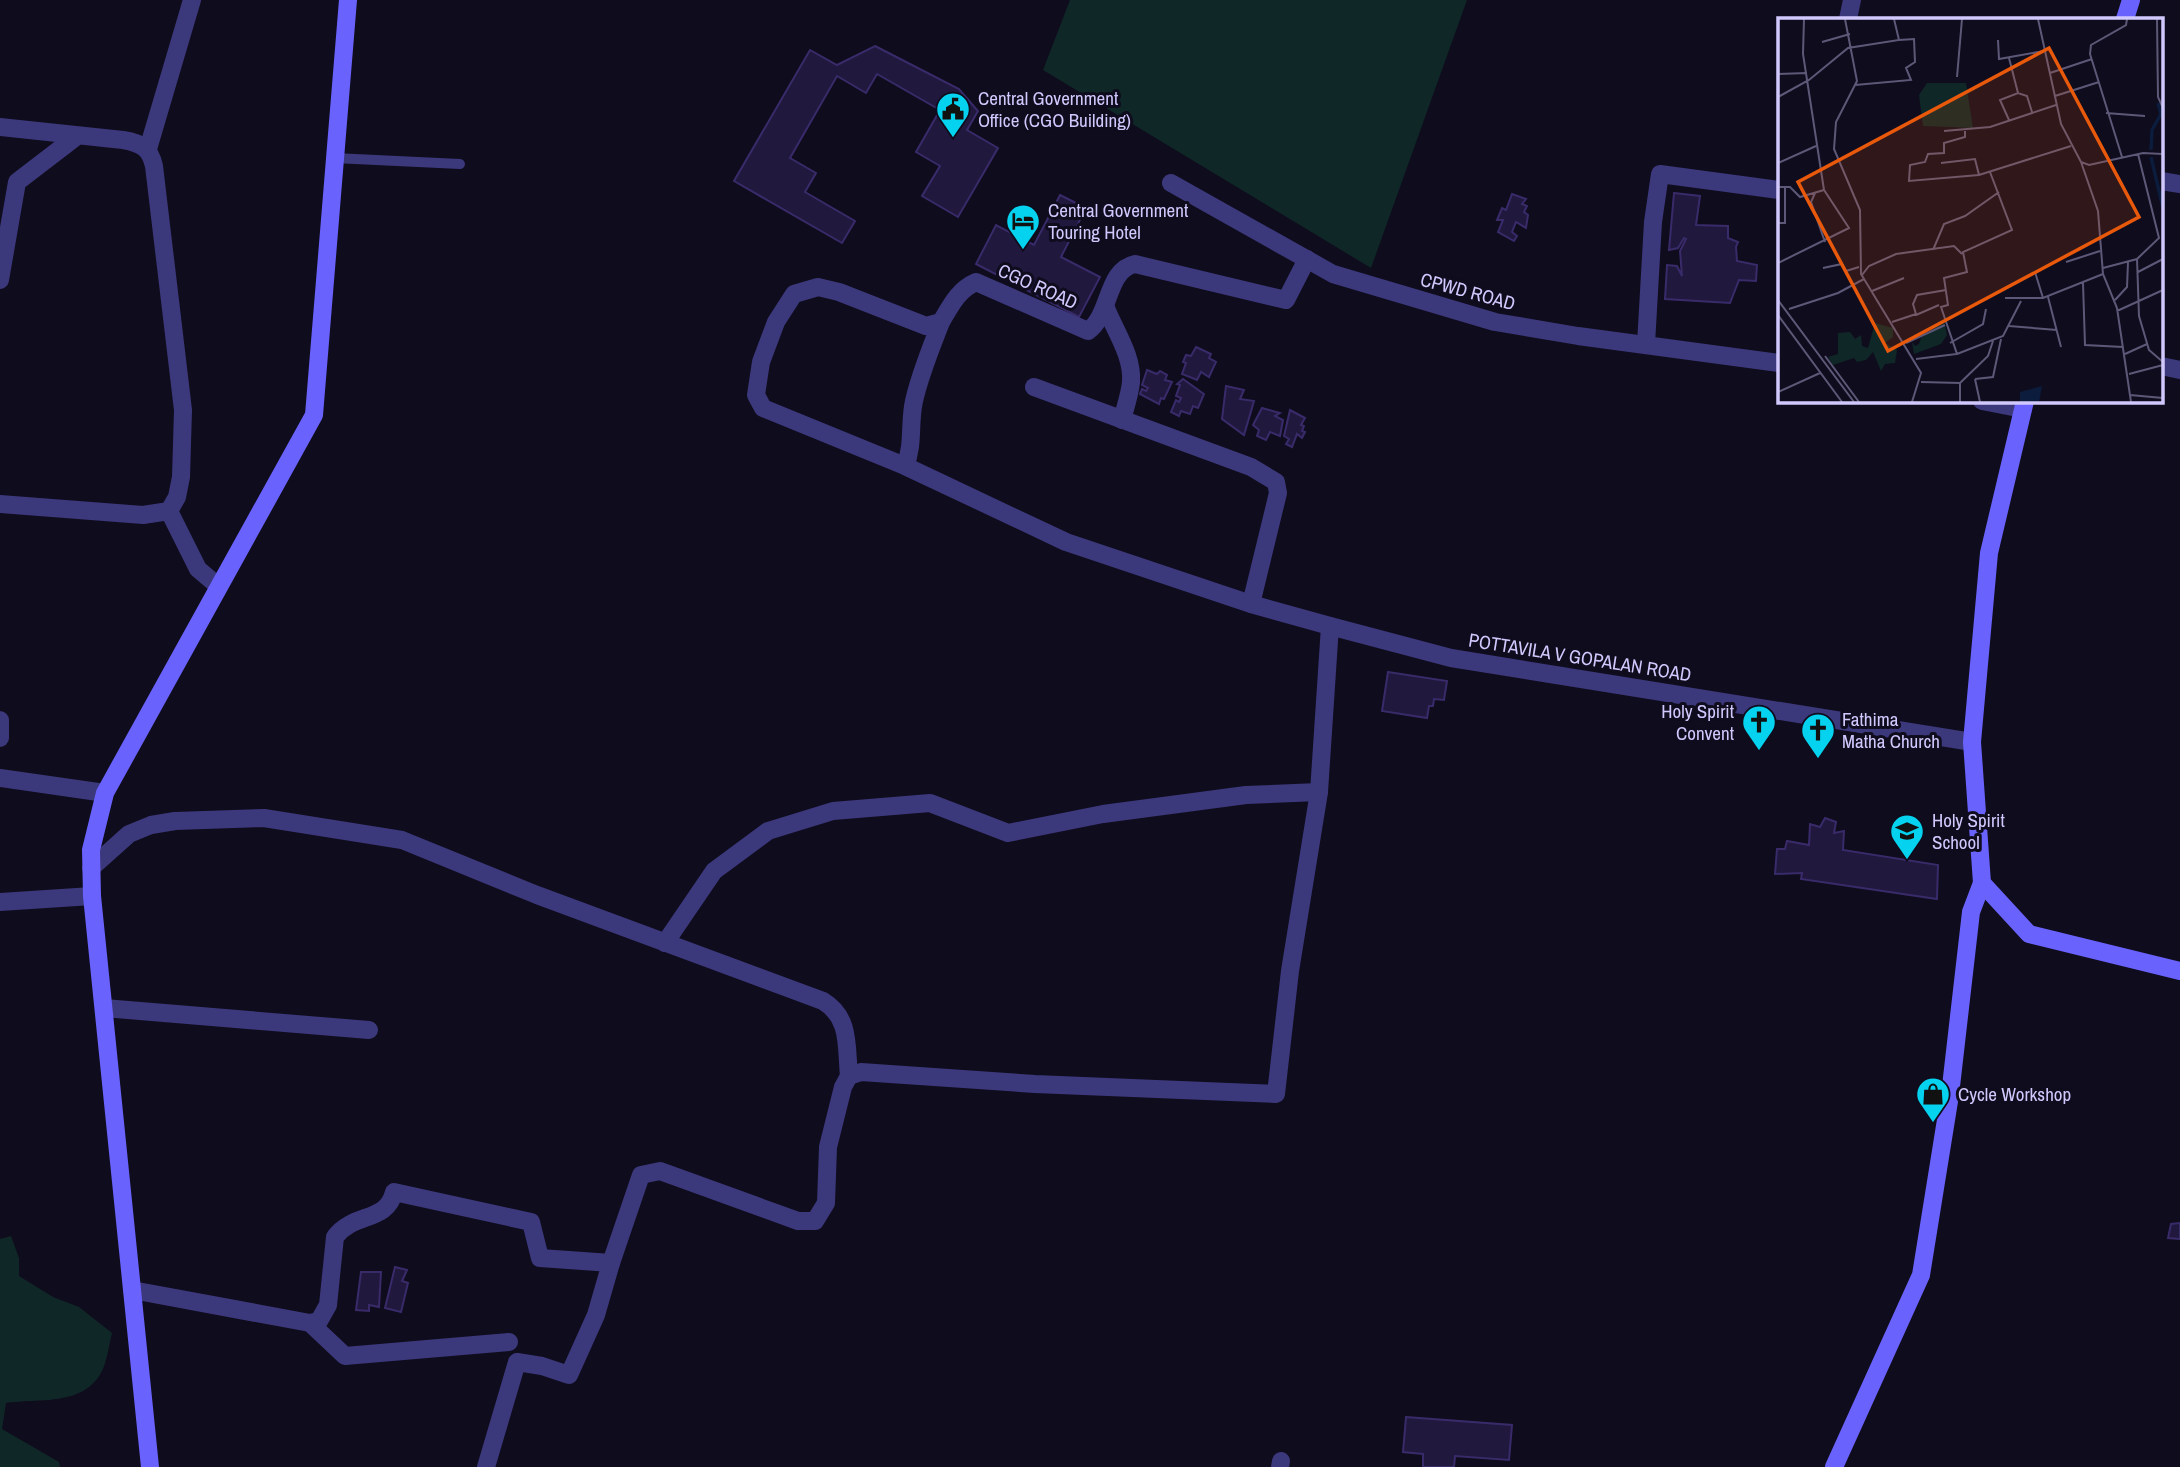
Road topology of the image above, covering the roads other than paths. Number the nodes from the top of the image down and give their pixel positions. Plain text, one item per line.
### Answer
1 (192, 0) edge
2 (348, 0) edge
3 (1852, 0) edge
4 (1848, 18) edge
5 (0, 127) edge
6 (77, 136) junction
7 (148, 149) junction
8 (334, 158) junction
9 (460, 164) dead end
10 (2162, 181) edge
11 (1171, 183) dead end
12 (2180, 184) edge
13 (1778, 190) edge
14 (1307, 259) junction
15 (0, 280) edge
16 (1106, 308) junction
17 (941, 322) junction
18 (1646, 344) junction
19 (1778, 363) edge
20 (2162, 366) edge
21 (2180, 370) edge
22 (1034, 387) dead end
23 (1992, 402) edge
24 (2024, 405) edge
25 (1122, 420) junction
26 (905, 466) junction
27 (0, 504) edge
28 (169, 511) junction
29 (218, 586) junction
30 (1251, 604) junction
31 (1330, 626) junction
32 (0, 720) edge
33 (0, 738) edge
34 (1972, 742) junction
35 (0, 778) edge
36 (1319, 792) junction
37 (105, 793) junction
38 (92, 868) junction
39 (1982, 883) junction
40 (92, 896) junction
41 (0, 902) edge
42 (665, 943) junction
43 (2180, 971) edge
44 (104, 1008) junction
45 (369, 1030) dead end
46 (849, 1076) junction
47 (611, 1263) junction
48 (132, 1290) junction
49 (310, 1323) junction
50 (509, 1342) dead end
51 (150, 1467) edge
52 (486, 1467) edge
53 (1834, 1467) edge

1 - 7 street
2 - 8 street
3 - 4 street
5 - 6 street
6 - 7 street
6 - 15 street
7 - 28 street
8 - 9 lane
8 - 29 street
10 - 12 street
11 - 14 street, CPWD ROAD
13 - 18 street
14 - 16 street, CGO ROAD
14 - 18 street, CPWD ROAD
16 - 17 street, CGO ROAD
16 - 25 street
17 - 26 street
17 - 26 street, POTTAVILA V GOPALAN ROAD
18 - 19 street, CPWD ROAD
20 - 21 street
22 - 25 street
23 - 24 street
24 - 34 street
25 - 30 street
26 - 30 street, POTTAVILA V GOPALAN ROAD
27 - 28 street
28 - 29 street
29 - 37 street
30 - 31 street, POTTAVILA V GOPALAN ROAD
31 - 34 street, POTTAVILA V GOPALAN ROAD
31 - 36 street
32 - 33 street
34 - 39 street
35 - 37 street
36 - 42 street
36 - 46 street
37 - 38 street
38 - 40 street
38 - 42 street
39 - 43 street
39 - 53 street
40 - 41 street
40 - 44 street
42 - 46 street
44 - 45 street
44 - 48 street
46 - 47 street
47 - 49 street
47 - 52 street
48 - 49 street
48 - 51 street
49 - 50 street

